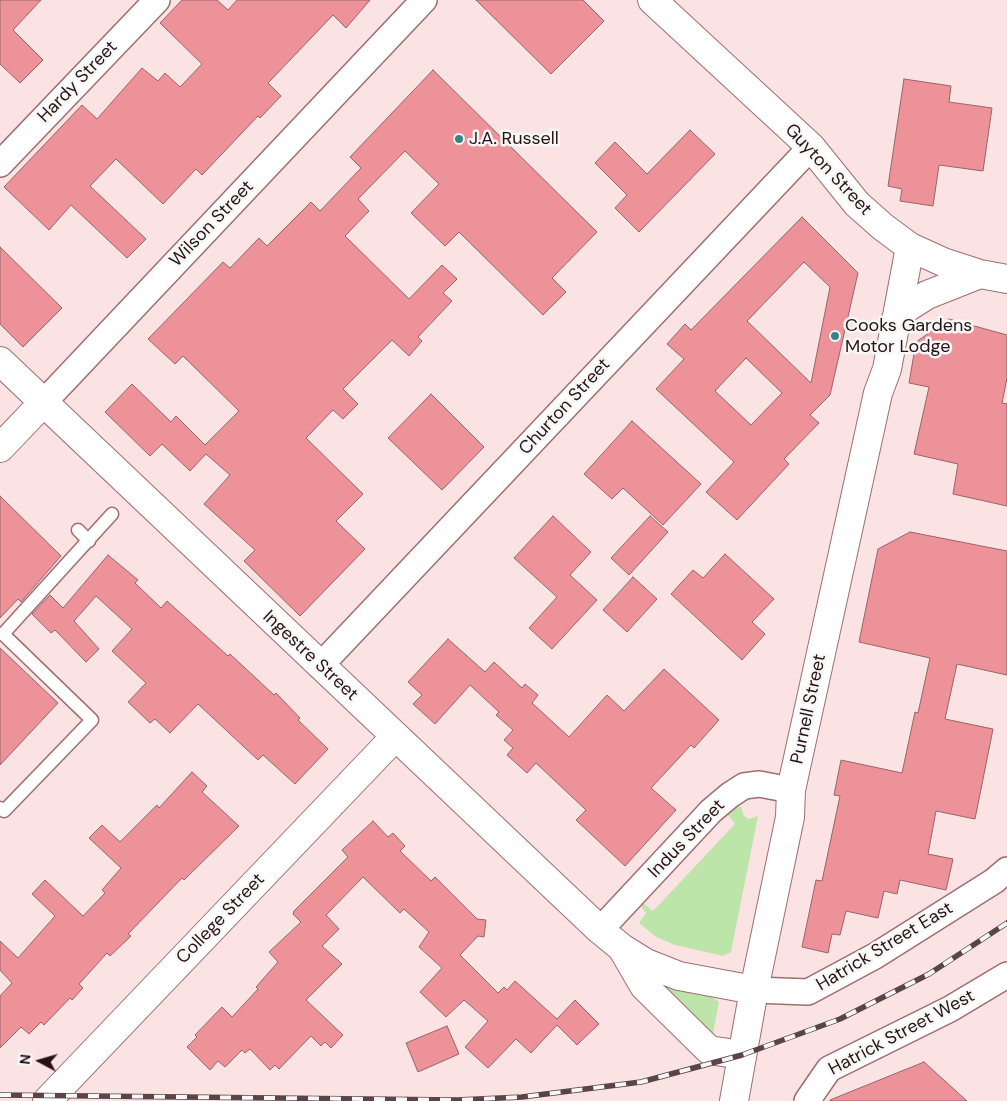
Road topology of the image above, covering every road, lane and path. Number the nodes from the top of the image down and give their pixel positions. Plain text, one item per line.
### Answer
1 (157, 0) edge
2 (424, 0) edge
3 (652, 0) edge
4 (811, 147) junction
5 (0, 164) edge
6 (910, 247) junction
7 (980, 274) junction
8 (1007, 279) edge
9 (896, 319) junction
10 (0, 361) edge
11 (43, 403) junction
12 (0, 448) edge
13 (112, 514) dead end
14 (78, 530) dead end
15 (89, 540) junction
16 (320, 666) junction
17 (396, 737) junction
18 (791, 790) junction
19 (0, 808) edge
20 (1007, 870) edge
21 (600, 930) junction
22 (622, 948) junction
23 (1007, 975) edge
24 (754, 990) junction
25 (742, 1055) junction
26 (47, 1101) edge
27 (734, 1101) edge
28 (807, 1101) edge

1 - 5 street, Hardy Street
2 - 11 street, Wilson Street
3 - 4 main road, Guyton Street
4 - 6 main road, Guyton Street
4 - 16 street, Churton Street
6 - 7 main road, Guyton Street
6 - 9 main road, Purnell Street
7 - 8 main road, Guyton Street
7 - 9 main road
9 - 18 main road, Purnell Street
10 - 11 main road, Ingestre Street
11 - 12 main road, Wilson Street
11 - 16 main road, Ingestre Street
13 - 15 lane
14 - 15 lane
15 - 19 lane
16 - 17 main road, Ingestre Street
17 - 21 main road, Ingestre Street
17 - 26 main road, College Street
18 - 21 street, Indus Street
18 - 24 main road, Purnell Street
20 - 24 street, Hatrick Street East
21 - 22 main road, Ingestre Street
22 - 24 main road, Ingestre Street
22 - 25 main road, Ingestre Street
23 - 28 street, Hatrick Street West
24 - 25 main road, Purnell Street
25 - 27 main road, Purnell Street

